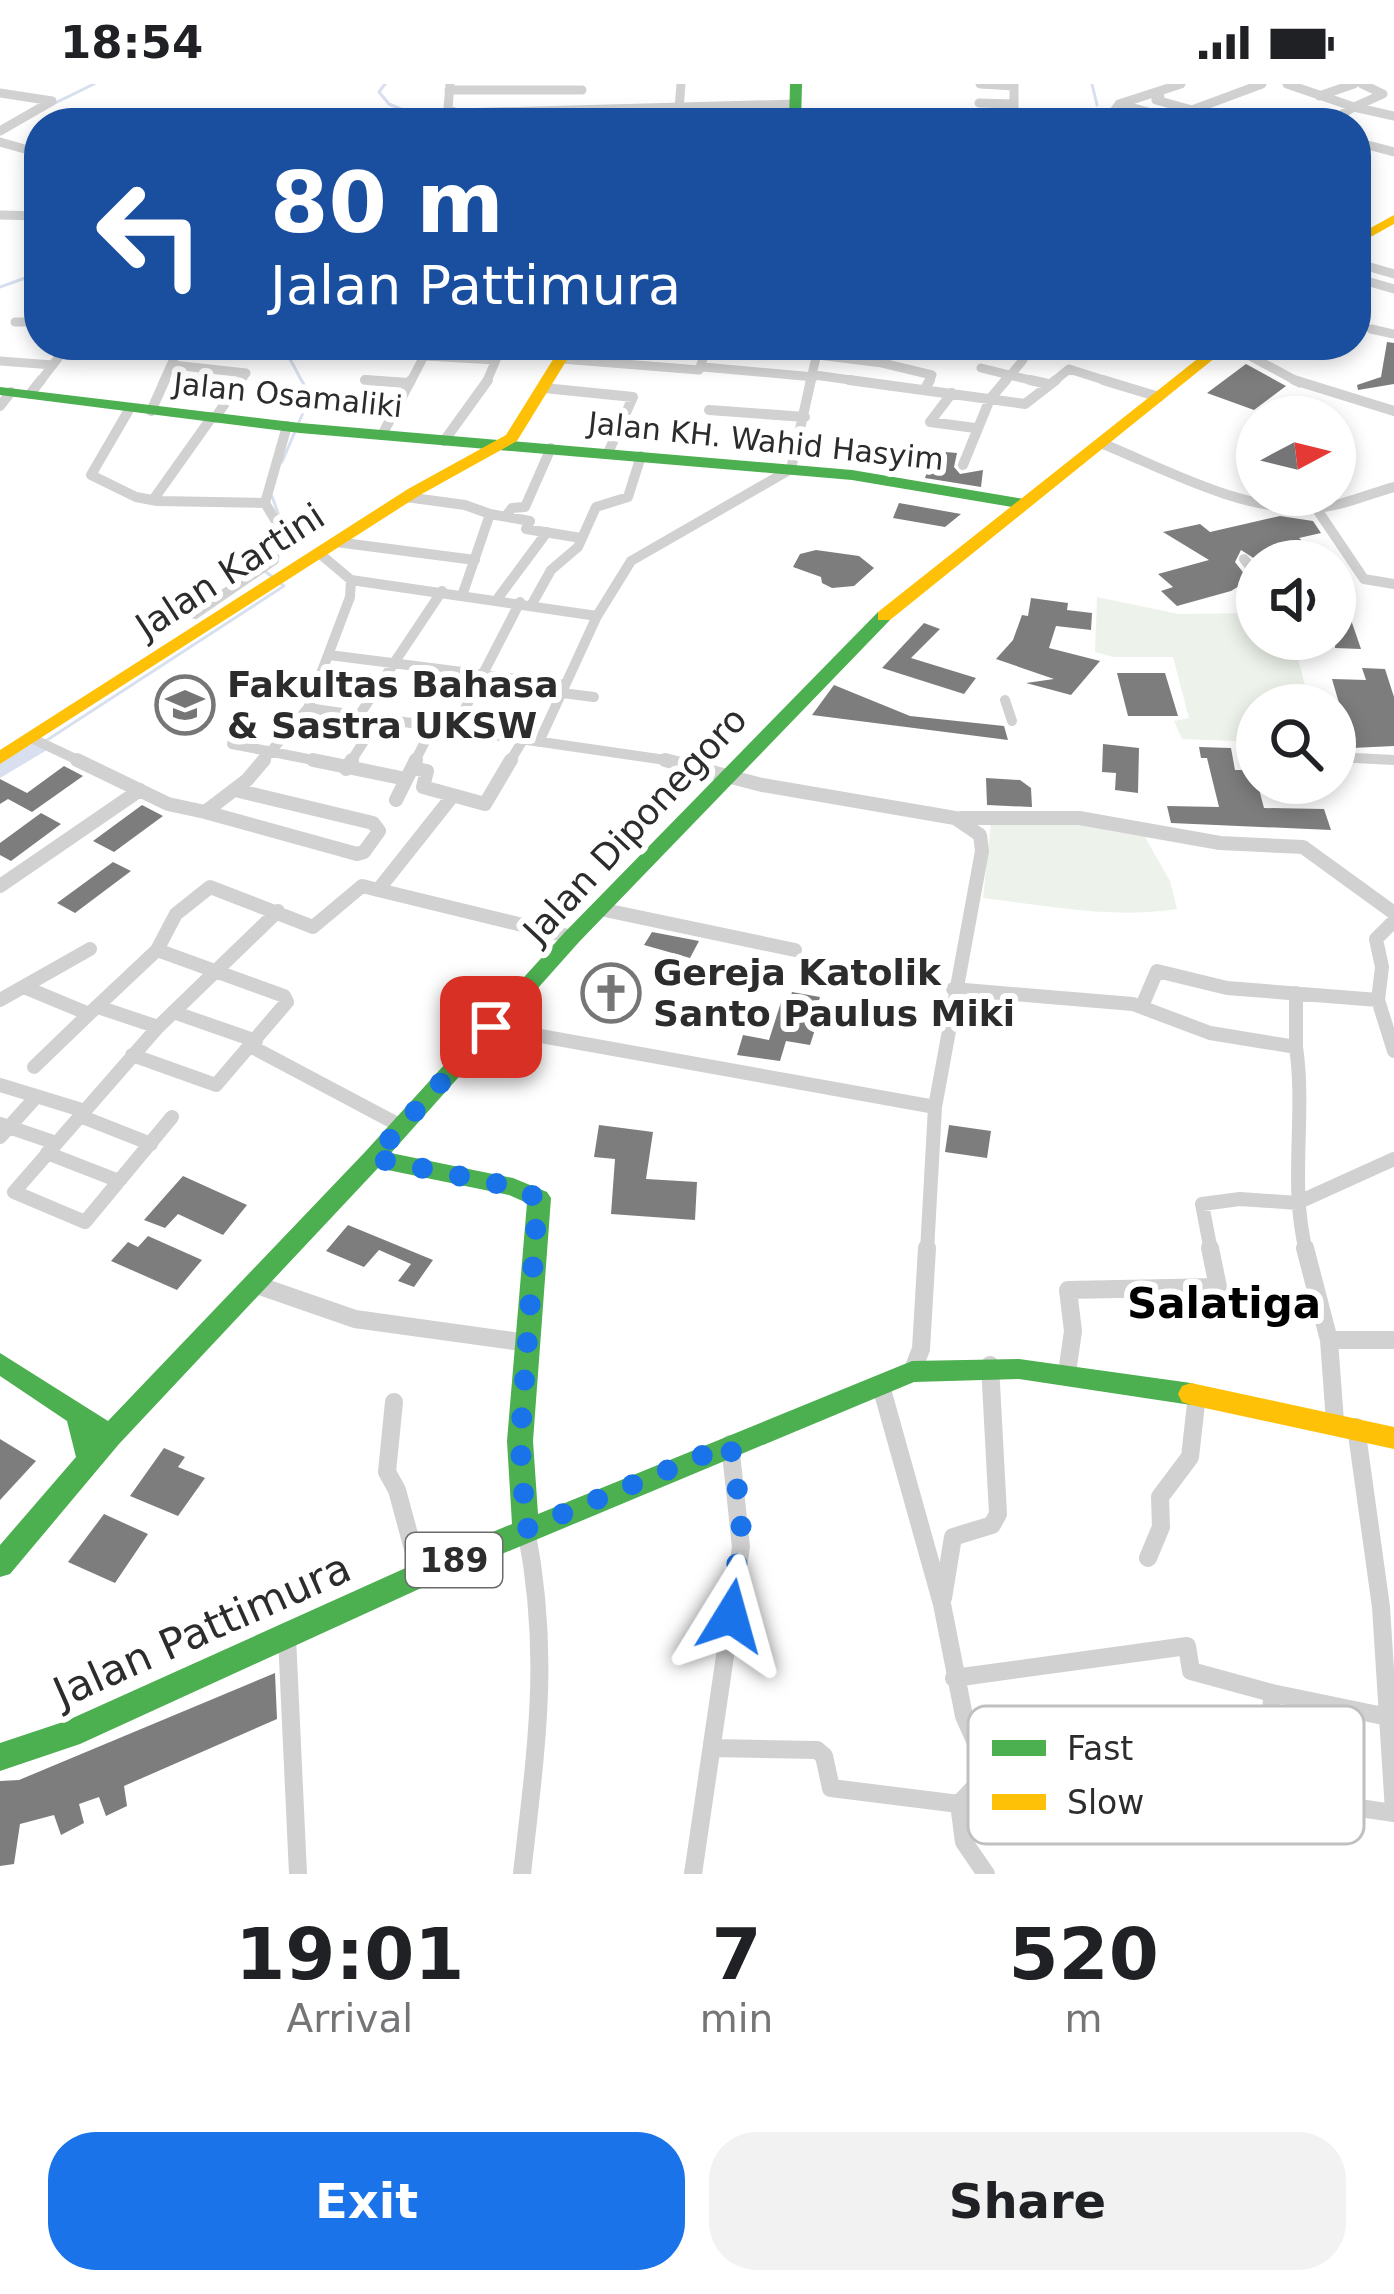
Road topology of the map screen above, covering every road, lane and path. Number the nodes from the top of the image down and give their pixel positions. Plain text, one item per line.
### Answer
1 (681, 84) edge
2 (980, 84) edge
3 (1180, 84) edge
4 (1262, 84) edge
5 (1286, 84) edge
6 (1358, 84) edge
7 (1014, 85) edge
8 (555, 86) edge
9 (450, 87) edge
10 (581, 87) edge
11 (507, 92) junction
12 (0, 93) edge
13 (634, 96) dead end
14 (1318, 96) junction
15 (1160, 97) dead end
16 (1013, 104) junction
17 (676, 106) junction
18 (795, 106) edge
19 (624, 107) junction
20 (1354, 107) junction
21 (39, 108) edge
22 (501, 108) edge
23 (586, 108) joint
24 (1013, 108) edge
25 (1119, 108) edge
26 (1185, 108) edge
27 (1197, 108) edge
28 (1361, 108) edge
29 (0, 116) edge
30 (24, 116) edge
31 (17, 120) junction
32 (0, 130) edge
33 (1372, 146) edge
34 (1394, 152) edge
35 (15, 322) dead end
36 (24, 322) edge
37 (1371, 329) dead end
38 (1394, 334) edge
39 (57, 360) edge
40 (174, 360) edge
41 (422, 360) edge
42 (496, 360) edge
43 (561, 360) edge
44 (619, 360) edge
45 (705, 360) edge
46 (817, 360) edge
47 (867, 360) edge
48 (885, 360) edge
49 (1023, 360) dead end
50 (1207, 360) edge
51 (1256, 360) edge
52 (0, 361) edge
53 (882, 363) junction
54 (53, 365) junction
55 (172, 365) junction
56 (703, 367) junction
57 (981, 368) dead end
58 (1010, 375) junction
59 (814, 376) junction
60 (365, 380) dead end
61 (409, 383) junction
62 (1048, 384) junction
63 (544, 388) junction
64 (926, 389) junction
65 (952, 393) junction
66 (10, 396) edge
67 (1159, 397) junction
68 (990, 399) junction
69 (141, 410) junction
70 (709, 410) dead end
71 (1394, 411) edge
72 (214, 417) junction
73 (805, 417) junction
74 (293, 427) junction
75 (975, 428) junction
76 (382, 436) junction
77 (444, 441) junction
78 (1101, 443) junction
79 (500, 445) junction
80 (551, 448) junction
81 (608, 453) junction
82 (641, 456) junction
83 (963, 465) dead end
84 (791, 469) junction
85 (1394, 487) edge
86 (1236, 493) edge
87 (406, 497) junction
88 (1356, 497) edge
89 (153, 500) junction
90 (266, 503) junction
91 (1024, 504) junction
92 (490, 514) junction
93 (506, 516) junction
94 (1321, 516) edge
95 (547, 532) junction
96 (581, 538) junction
97 (327, 547) junction
98 (475, 560) junction
99 (352, 580) junction
100 (1394, 584) edge
101 (442, 591) junction
102 (463, 592) junction
103 (498, 598) junction
104 (526, 603) junction
105 (195, 614) dead end
106 (597, 616) junction
107 (329, 655) junction
108 (394, 663) junction
109 (481, 677) junction
110 (563, 689) junction
111 (594, 697) dead end
112 (1005, 700) dead end
113 (308, 708) junction
114 (358, 717) junction
115 (378, 718) junction
116 (1012, 722) dead end
117 (434, 726) junction
118 (454, 730) junction
119 (31, 738) junction
120 (523, 740) junction
121 (539, 742) junction
122 (232, 744) dead end
123 (272, 753) junction
124 (0, 758) edge
125 (1356, 759) edge
126 (1394, 760) edge
127 (346, 769) junction
128 (409, 773) junction
129 (727, 773) junction
130 (140, 790) junction
131 (236, 790) junction
132 (451, 798) junction
133 (396, 800) dead end
134 (205, 812) junction
135 (955, 818) junction
136 (0, 886) edge
137 (378, 890) junction
138 (600, 909) junction
139 (278, 911) junction
140 (1394, 917) edge
141 (572, 937) junction
142 (90, 949) dead end
143 (157, 950) junction
144 (795, 950) dead end
145 (212, 971) junction
146 (24, 988) junction
147 (953, 988) junction
148 (1296, 992) junction
149 (0, 1000) edge
150 (1378, 1000) junction
151 (1142, 1006) junction
152 (94, 1010) junction
153 (173, 1012) junction
154 (158, 1027) junction
155 (491, 1027) junction
156 (254, 1044) junction
157 (1296, 1048) junction
158 (1394, 1051) edge
159 (132, 1055) junction
160 (34, 1067) dead end
161 (0, 1085) edge
162 (36, 1096) junction
163 (935, 1107) junction
164 (82, 1113) junction
165 (172, 1117) dead end
166 (401, 1126) junction
167 (3, 1129) edge
168 (151, 1144) junction
169 (52, 1148) junction
170 (373, 1158) junction
171 (1394, 1159) edge
172 (119, 1181) junction
173 (1299, 1203) junction
174 (254, 1284) junction
175 (1329, 1340) junction
176 (1394, 1340) edge
177 (528, 1343) junction
178 (0, 1363) edge
179 (990, 1365) junction
180 (912, 1372) junction
181 (1067, 1372) junction
182 (881, 1386) junction
183 (1197, 1396) junction
184 (394, 1402) dead end
185 (133, 1412) junction
186 (83, 1418) junction
187 (1346, 1425) junction
188 (110, 1436) junction
189 (1394, 1438) edge
190 (730, 1444) junction
191 (90, 1463) junction
192 (526, 1529) junction
193 (1148, 1558) dead end
194 (0, 1565) edge
195 (420, 1575) junction
196 (942, 1604) junction
197 (287, 1637) junction
198 (954, 1678) junction
199 (1272, 1694) junction
200 (1272, 1706) edge
201 (1330, 1706) edge
202 (1364, 1713) edge
203 (1388, 1718) junction
204 (968, 1726) edge
205 (712, 1748) junction
206 (0, 1757) edge
207 (1393, 1769) edge
208 (968, 1794) edge
209 (959, 1804) junction
210 (1364, 1808) edge
211 (1394, 1812) edge
212 (298, 1874) edge
213 (522, 1874) edge
214 (694, 1874) edge
215 (986, 1874) edge

1 - 17 street
2 - 7 street
2 - 16 street
3 - 25 street
4 - 27 street
5 - 14 street
6 - 14 street
6 - 20 street
7 - 16 street
8 - 10 street
9 - 11 street
10 - 11 street
10 - 23 street
11 - 22 street
12 - 21 street
13 - 19 street
14 - 20 street
15 - 26 street
16 - 24 street
17 - 18 street
17 - 19 street
19 - 23 street
20 - 28 street
29 - 31 street
30 - 31 street
31 - 32 street
33 - 34 street
35 - 36 street
37 - 38 street
39 - 54 street
40 - 55 street
41 - 61 street
42 - 77 street
43 - 63 main road
44 - 56 street
45 - 56 street
46 - 59 street
47 - 53 street
48 - 53 street
49 - 58 street
50 - 67 main road, Jalan Diponegoro
51 - 71 street
52 - 54 street
53 - 64 street
54 - 66 street
55 - 69 street
55 - 72 street
56 - 59 street
57 - 58 street
58 - 62 street
58 - 68 street
59 - 64 street
59 - 73 street
60 - 61 street
61 - 76 street
62 - 67 street
62 - 68 street
63 - 79 main road
63 - 81 street
64 - 65 street
65 - 68 street
65 - 75 street
66 - 69 main road, Jalan Osamaliki
67 - 78 main road, Jalan Diponegoro
68 - 75 street
69 - 72 main road, Jalan Osamaliki
69 - 89 street
70 - 73 street
72 - 74 main road, Jalan Osamaliki
72 - 89 street
73 - 84 street
74 - 76 main road, Jalan Osamaliki
74 - 90 street
75 - 83 street
76 - 77 main road, Jalan Osamaliki
77 - 79 main road, Jalan Osamaliki
78 - 86 street
78 - 91 main road, Jalan Diponegoro
79 - 80 main road, Jalan KH. Wahid Hasyim
79 - 87 main road, Jalan Kartini
80 - 81 main road, Jalan KH. Wahid Hasyim
80 - 93 street
81 - 82 main road, Jalan KH. Wahid Hasyim
82 - 84 main road, Jalan KH. Wahid Hasyim
82 - 96 street
84 - 91 main road, Jalan KH. Wahid Hasyim
84 - 106 street
85 - 88 street
87 - 92 street
87 - 97 main road, Jalan Kartini
89 - 90 street
90 - 105 street
91 - 129 main road, Jalan Diponegoro
92 - 93 street
92 - 98 street
93 - 95 street
94 - 100 street
95 - 96 street
95 - 103 street
96 - 104 street
97 - 98 street
97 - 99 street
97 - 119 main road, Jalan Kartini
98 - 102 street
99 - 101 street
99 - 107 street
101 - 102 street
101 - 108 street
102 - 103 street
103 - 104 street
104 - 106 street
104 - 109 street
106 - 110 street
107 - 108 street
107 - 113 street
108 - 109 street
108 - 114 street
109 - 110 street
109 - 118 street
110 - 111 street
110 - 121 street
112 - 116 street
113 - 114 street
113 - 123 street
114 - 115 street
115 - 117 street
115 - 127 street
117 - 118 street
117 - 128 street
118 - 120 street
119 - 124 main road, Jalan Kartini
119 - 130 street
120 - 121 street
120 - 132 street
121 - 129 street
122 - 123 street
123 - 127 street
123 - 131 street
125 - 126 street
127 - 128 street
128 - 132 street
128 - 133 street
129 - 135 street
129 - 138 main road, Jalan Diponegoro
130 - 134 street
130 - 136 street
131 - 134 street
131 - 134 street
132 - 137 street
135 - 140 street
135 - 147 street
137 - 139 street
137 - 141 street
138 - 141 main road, Jalan Diponegoro
138 - 144 street
139 - 143 street
139 - 145 street
140 - 150 street
141 - 155 main road, Jalan Diponegoro
142 - 146 street
143 - 145 street
143 - 152 street
145 - 153 street
145 - 156 street
146 - 149 street
146 - 152 street
147 - 151 street
147 - 163 street
148 - 150 street
148 - 151 street
148 - 157 street
150 - 158 street
151 - 157 street
152 - 154 street
152 - 160 street
153 - 154 street
153 - 156 street
154 - 159 street
155 - 163 street
155 - 166 main road, Jalan Diponegoro
156 - 159 street
156 - 166 street
157 - 173 street
159 - 164 street
161 - 162 street
162 - 164 street
162 - 167 street
163 - 180 street
164 - 168 street
164 - 169 street
165 - 168 street
166 - 170 main road, Jalan Diponegoro
167 - 169 street
168 - 172 street
169 - 172 street
169 - 172 street
170 - 174 main road, Jalan Diponegoro
170 - 177 main road
171 - 173 street
173 - 175 street
173 - 181 street
174 - 177 street
174 - 185 main road, Jalan Diponegoro
175 - 176 street
175 - 187 street
177 - 192 main road
178 - 186 main road
179 - 180 main road, Jalan Pattimura / 189
179 - 181 main road, Jalan Pattimura / 189
179 - 196 street
180 - 182 main road, Jalan Pattimura / 189
181 - 183 main road, Jalan Pattimura / 189
182 - 190 main road, Jalan Pattimura / 189
182 - 196 street
183 - 187 main road, Jalan Pattimura / 189
183 - 193 street
184 - 195 street
185 - 186 main road
185 - 188 main road, Jalan Diponegoro
186 - 188 main road
186 - 191 main road
187 - 189 main road, Jalan Pattimura / 189
187 - 203 street
188 - 191 main road, Jalan Diponegoro
190 - 192 main road, Jalan Pattimura / 189
190 - 205 street
191 - 194 main road, Jalan Diponegoro
192 - 195 main road, Jalan Pattimura / 189
192 - 213 street
195 - 197 main road, Jalan Pattimura / 189
196 - 198 street
197 - 206 main road, Jalan Pattimura / 189
197 - 212 street
198 - 199 street
198 - 204 street
199 - 200 street
199 - 201 street
202 - 203 street
203 - 207 street
205 - 209 street
205 - 214 street
207 - 211 street
208 - 209 street
209 - 215 street
210 - 211 street

